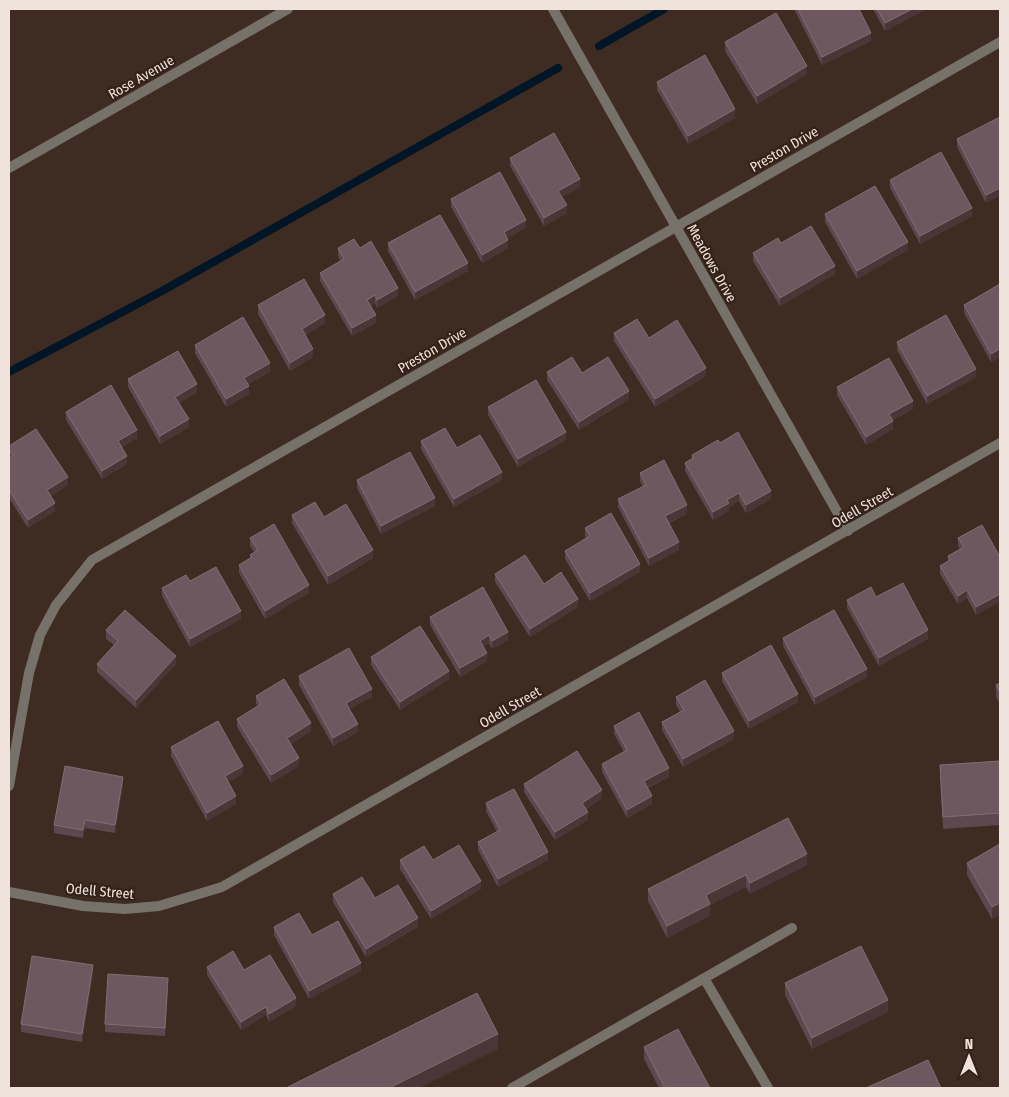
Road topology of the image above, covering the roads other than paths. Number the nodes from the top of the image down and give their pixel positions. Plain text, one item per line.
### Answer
1 (288, 9) edge
2 (552, 9) edge
3 (1000, 42) edge
4 (9, 168) edge
5 (676, 227) junction
6 (1000, 443) edge
7 (848, 530) junction
8 (9, 786) edge
9 (9, 892) edge
10 (792, 928) dead end
11 (704, 978) junction
12 (512, 1088) edge
13 (768, 1088) edge

1 - 4 street, Rose Avenue
2 - 5 street, Meadows Drive
3 - 5 street, Preston Drive
5 - 7 street, Meadows Drive
5 - 8 street, Preston Drive
6 - 7 street, Odell Street
7 - 9 street, Odell Street
10 - 11 street
11 - 12 street
11 - 13 street

